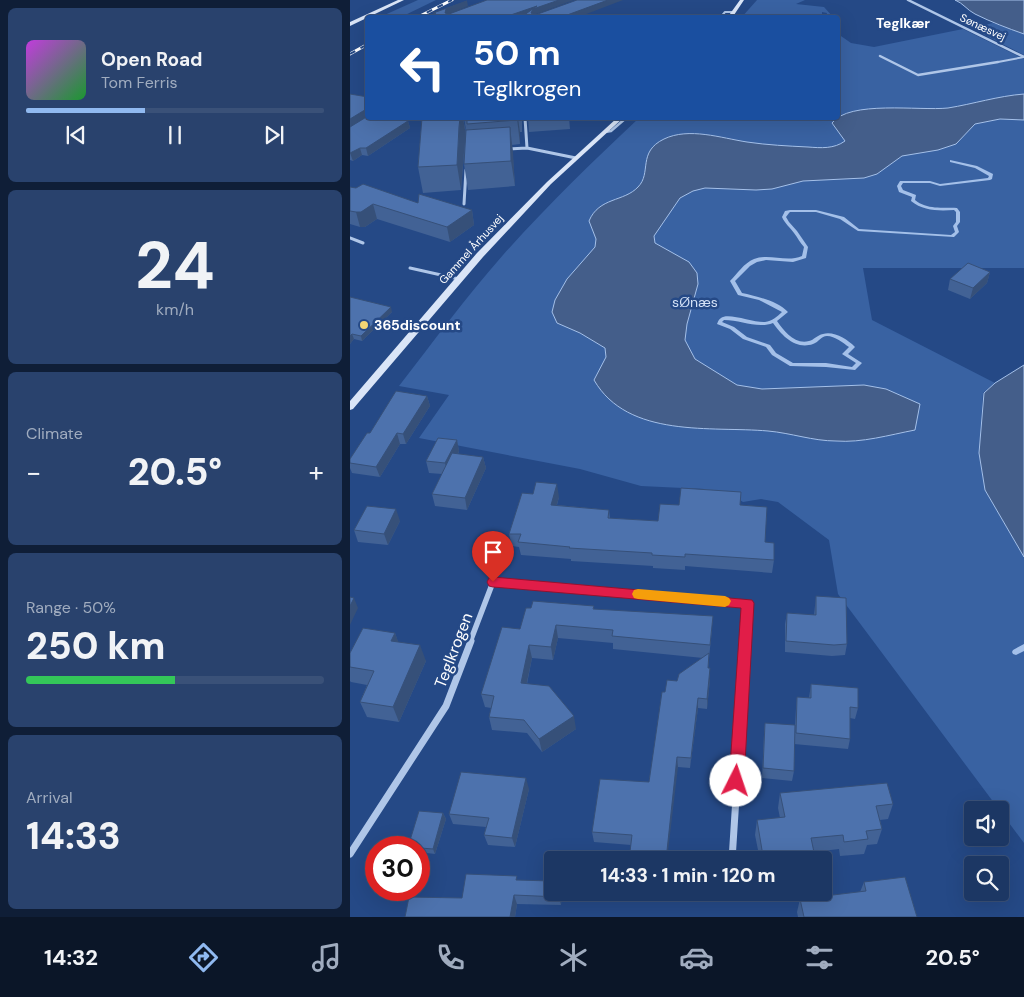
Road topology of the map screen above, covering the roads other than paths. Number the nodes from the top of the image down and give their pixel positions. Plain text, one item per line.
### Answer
1 (402, 0) edge
2 (742, 0) edge
3 (908, 0) edge
4 (734, 12) junction
5 (370, 15) edge
6 (722, 15) edge
7 (732, 15) edge
8 (365, 17) edge
9 (350, 24) edge
10 (880, 56) dead end
11 (1024, 57) edge
12 (998, 62) joint
13 (525, 120) edge
14 (618, 120) edge
15 (624, 120) edge
16 (605, 132) junction
17 (527, 148) junction
18 (497, 150) edge
19 (576, 158) junction
20 (467, 161) edge
21 (464, 204) dead end
22 (350, 238) edge
23 (363, 243) dead end
24 (410, 268) dead end
25 (459, 279) junction
26 (350, 407) edge
27 (733, 851) edge
28 (350, 854) edge

1 - 5 street
2 - 4 street
3 - 11 street, Sønæsvej
4 - 6 lane
4 - 7 street
8 - 9 street
10 - 12 street
11 - 12 lane
13 - 17 street
14 - 16 street, Gammel Århusvej
15 - 16 lane
16 - 19 street, Gammel Århusvej
17 - 18 street
17 - 19 street
19 - 25 street, Gammel Århusvej
20 - 21 street
22 - 23 street
24 - 25 lane
25 - 26 street, Gammel Århusvej
27 - 28 street, Teglkrogen

